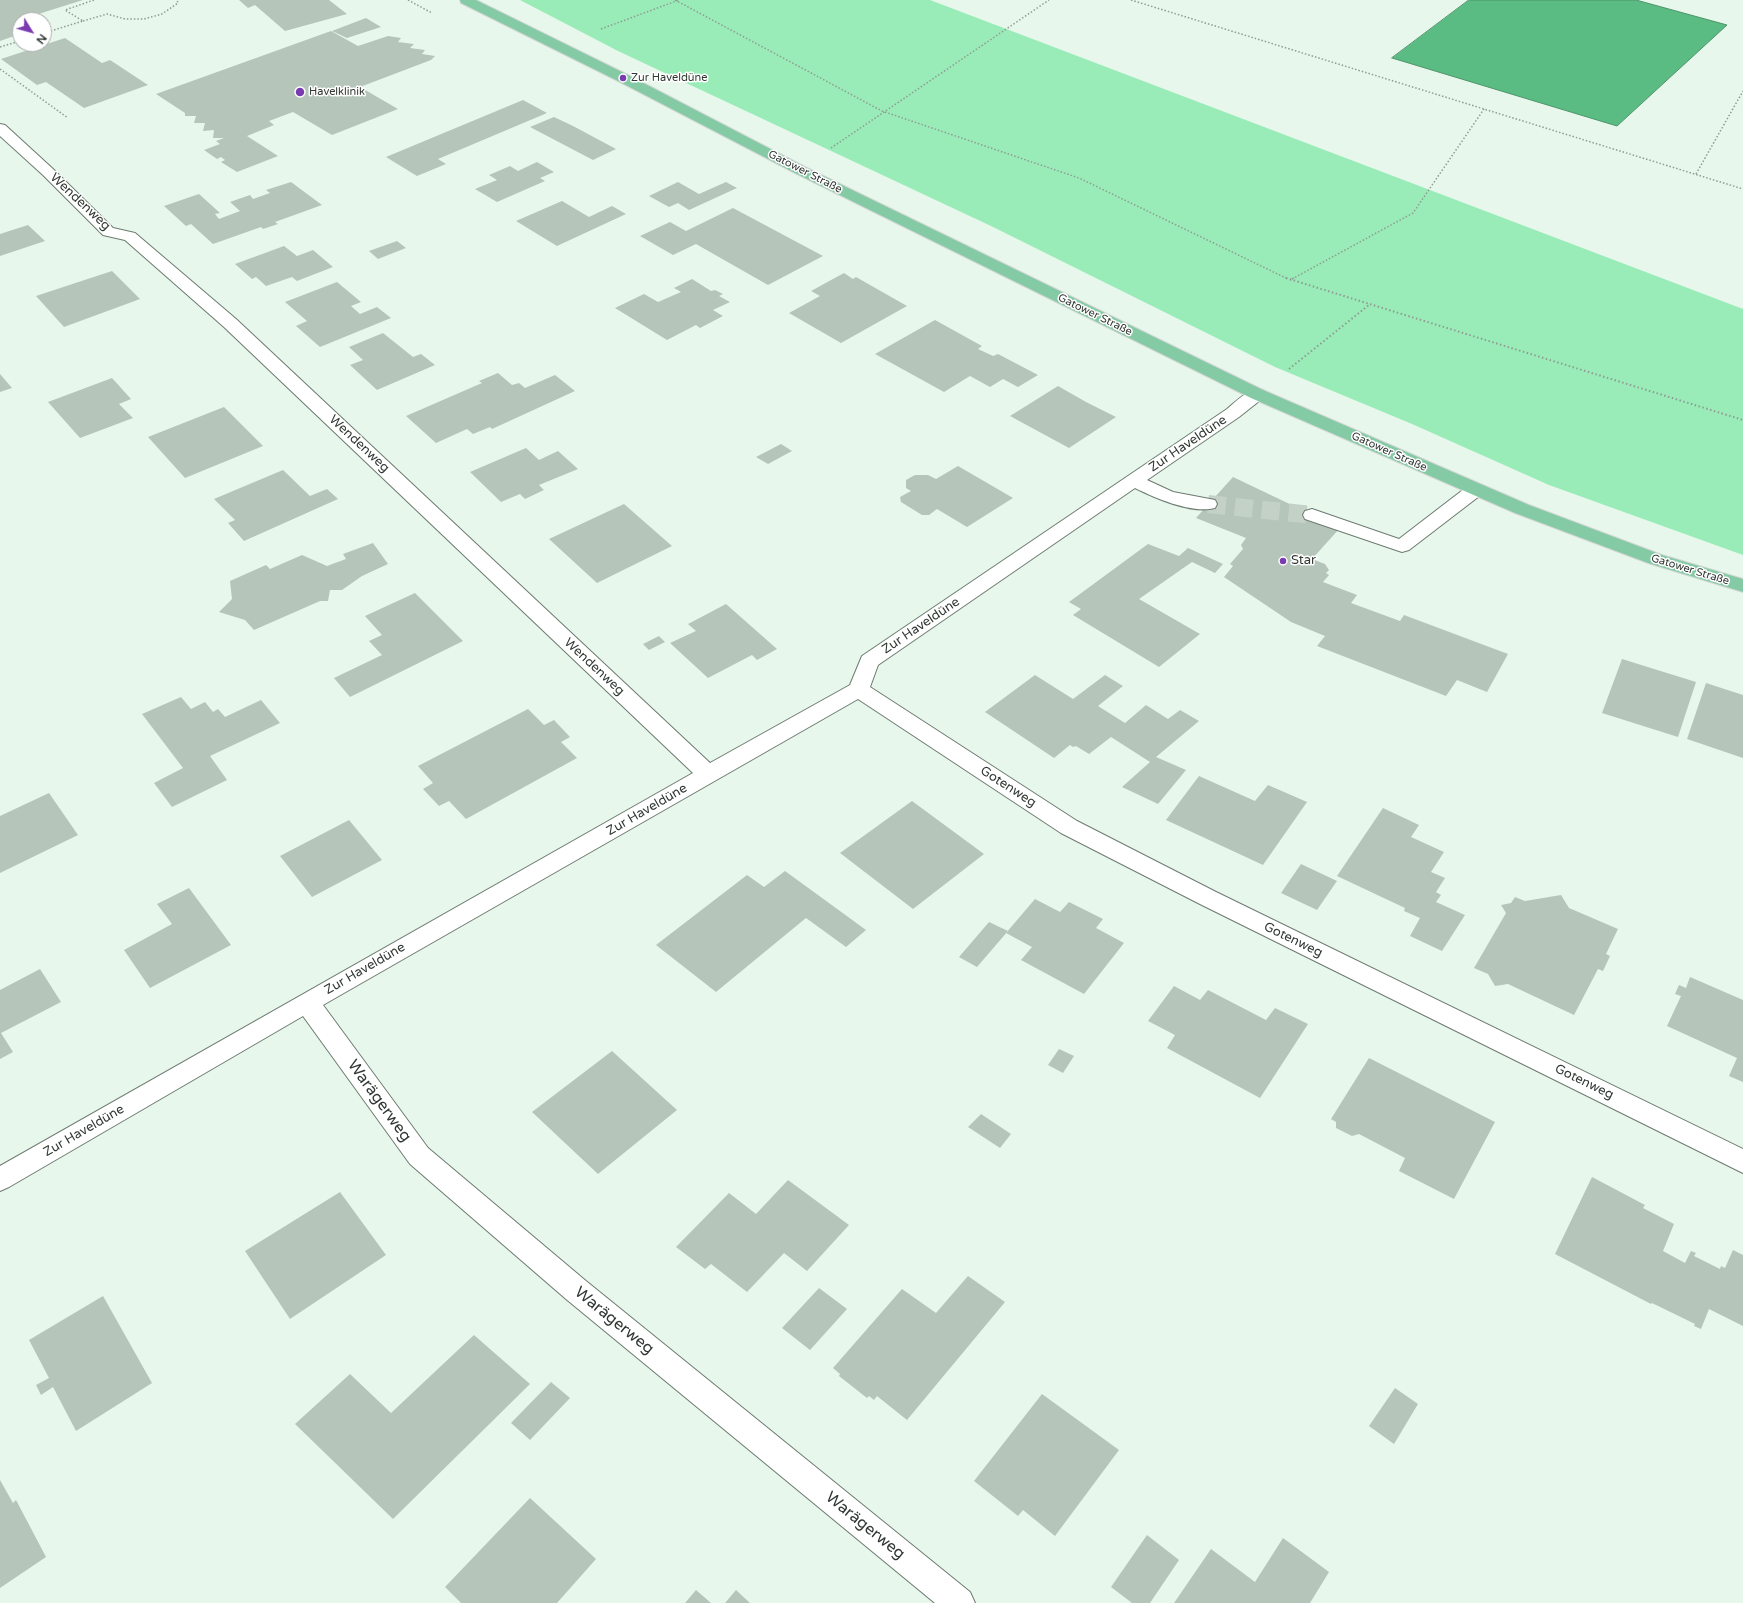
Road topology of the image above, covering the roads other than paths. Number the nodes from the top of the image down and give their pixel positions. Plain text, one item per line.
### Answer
1 (466, 0) edge
2 (0, 128) edge
3 (1257, 394) junction
4 (1134, 481) junction
5 (1476, 490) junction
6 (1208, 504) tunnel mouth
7 (1312, 515) tunnel mouth
8 (1743, 586) edge
9 (859, 689) junction
10 (709, 775) junction
11 (307, 1002) junction
12 (1743, 1162) edge
13 (0, 1179) edge
14 (959, 1603) edge

1 - 3 main road, Gatower Straße
2 - 10 street, Wendenweg
3 - 4 street, Zur Haveldüne
3 - 5 main road, Gatower Straße
4 - 6 street
4 - 9 street, Zur Haveldüne
5 - 7 street
5 - 8 main road, Gatower Straße
9 - 10 street, Zur Haveldüne
9 - 12 street, Gotenweg
10 - 11 street, Zur Haveldüne
11 - 13 street, Zur Haveldüne
11 - 14 street, Warägerweg

